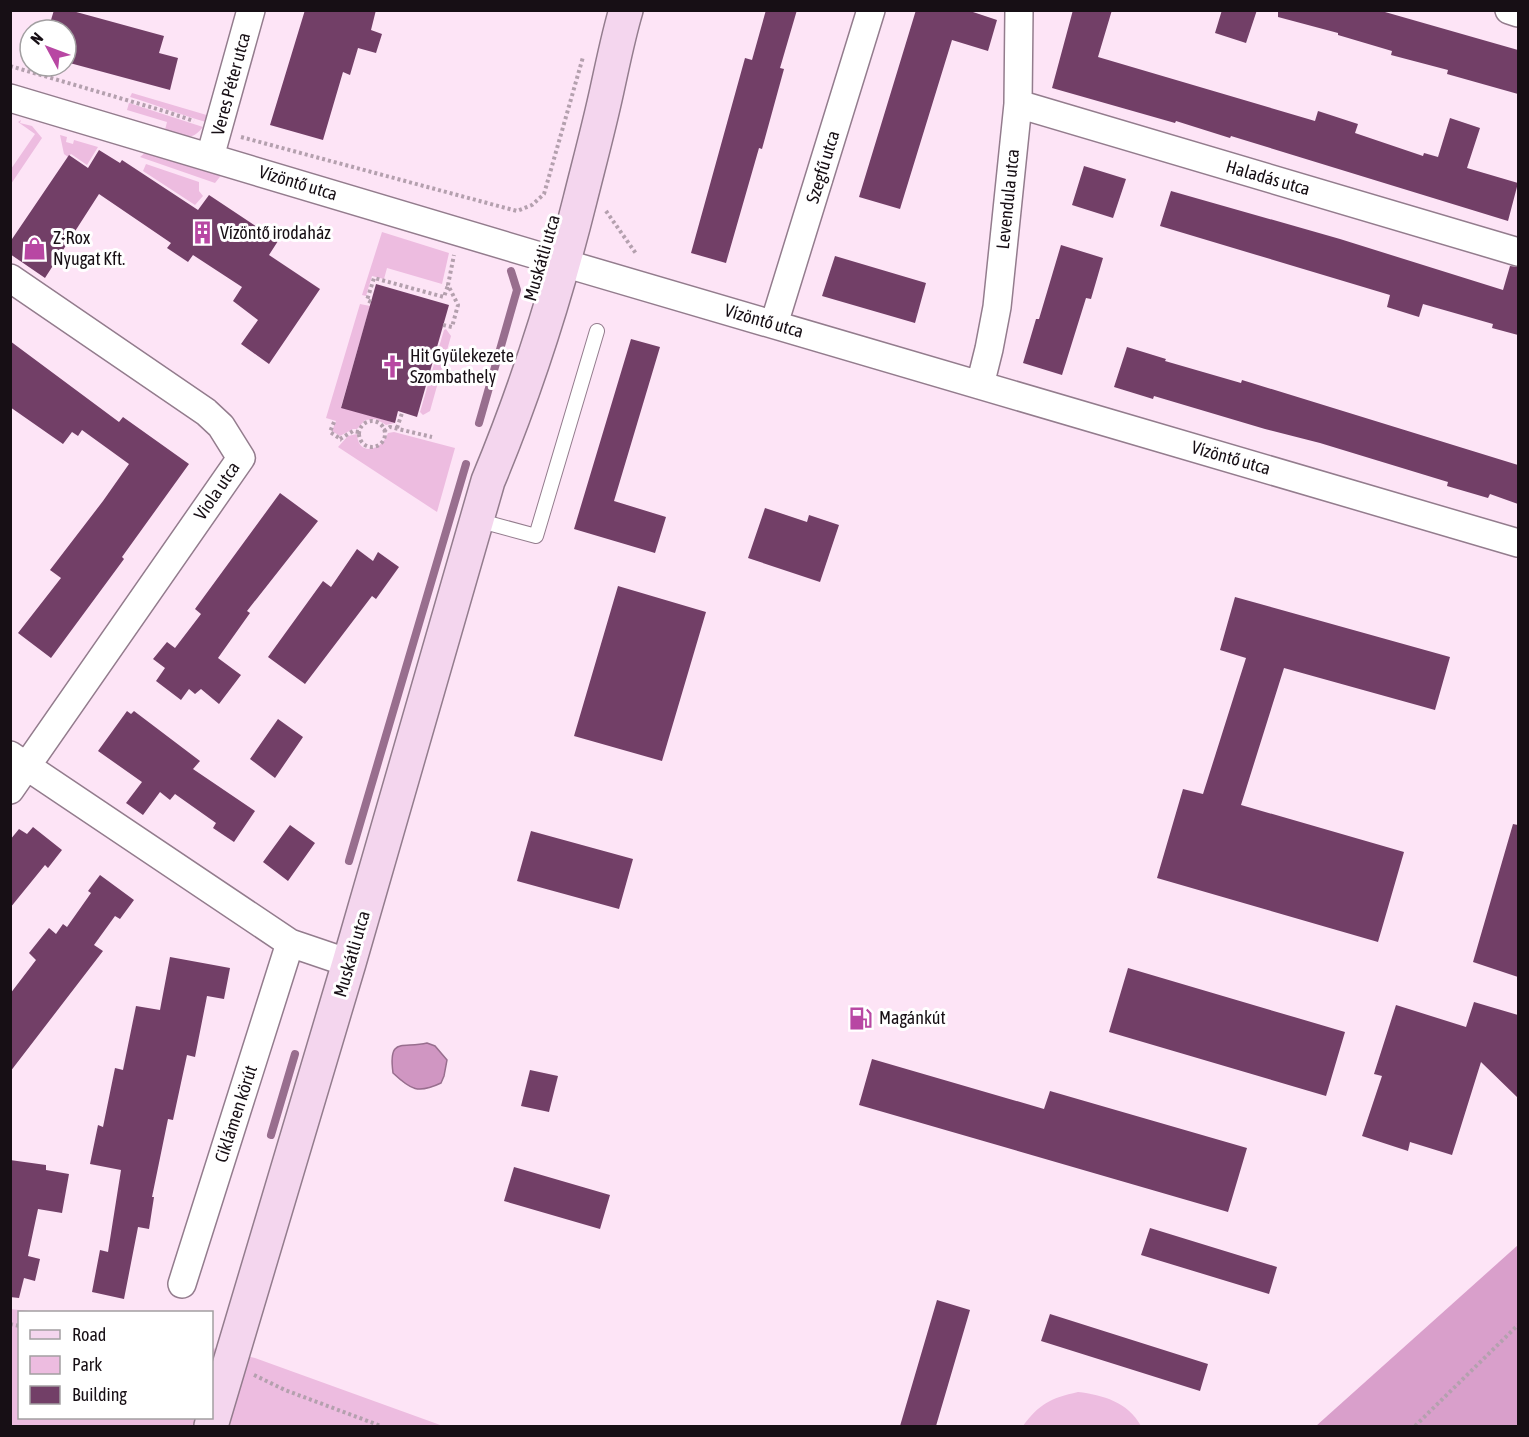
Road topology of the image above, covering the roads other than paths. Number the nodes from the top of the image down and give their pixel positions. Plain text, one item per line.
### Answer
1 (251, 10) edge
2 (626, 10) edge
3 (871, 10) edge
4 (1019, 10) edge
5 (1509, 10) edge
6 (1518, 13) edge
7 (10, 98) edge
8 (1018, 104) junction
9 (210, 157) junction
10 (1518, 252) edge
11 (553, 259) junction
12 (10, 278) edge
13 (774, 324) junction
14 (597, 331) dead end
15 (980, 385) junction
16 (477, 520) junction
17 (1518, 543) edge
18 (19, 760) edge
19 (10, 790) edge
20 (290, 943) junction
21 (349, 963) junction
22 (182, 1284) dead end
23 (211, 1426) edge

1 - 9 street, Veres Péter utca
2 - 11 main road, Muskátli utca
3 - 13 street, Szegfű utca
4 - 8 street, Levendula utca
5 - 6 street
7 - 9 street, Vízöntő utca
8 - 10 street, Haladás utca
8 - 15 street, Levendula utca
9 - 11 street, Vízöntő utca
11 - 13 street, Vízöntő utca
11 - 16 main road, Muskátli utca
12 - 18 street, Viola utca
13 - 15 street, Vízöntő utca
14 - 16 lane
15 - 17 street, Vízöntő utca
16 - 21 main road, Muskátli utca
18 - 19 street
18 - 20 street
20 - 21 street
20 - 22 street, Ciklámen körút
21 - 23 main road, Muskátli utca

